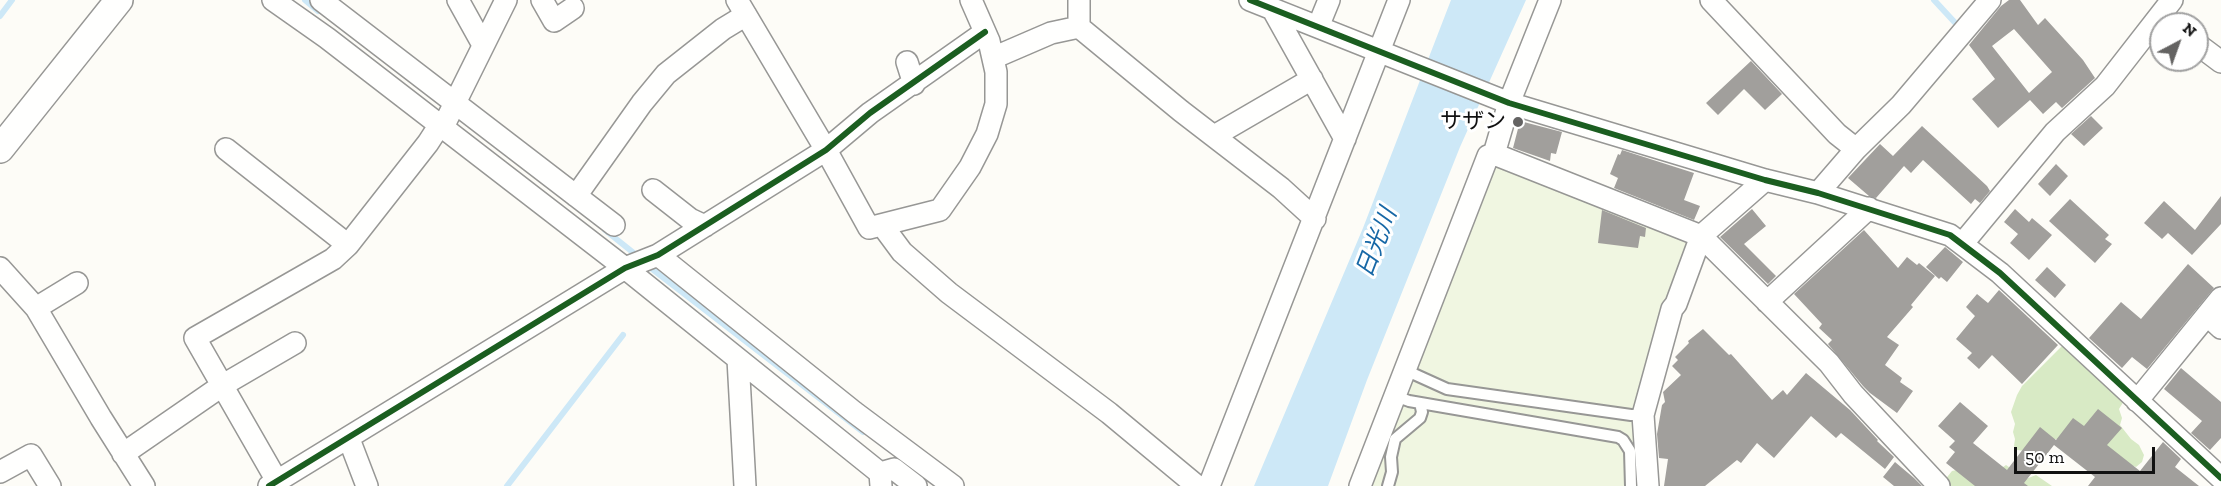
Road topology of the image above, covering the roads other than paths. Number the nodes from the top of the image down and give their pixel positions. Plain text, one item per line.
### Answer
1 (119, 0) edge
2 (273, 0) edge
3 (321, 0) edge
4 (458, 0) edge
5 (506, 0) edge
6 (542, 0) edge
7 (971, 0) edge
8 (1079, 0) edge
9 (1250, 0) edge
10 (1329, 0) edge
11 (1399, 0) edge
12 (1550, 0) edge
13 (1711, 0) edge
14 (1990, 0) edge
15 (742, 7) edge
16 (573, 8) dead end
17 (1273, 10) junction
18 (2162, 10) edge
19 (1079, 27) junction
20 (1318, 27) junction
21 (985, 32) junction
22 (483, 45) junction
23 (1379, 52) junction
24 (993, 58) junction
25 (907, 62) dead end
26 (1312, 79) junction
27 (914, 84) junction
28 (454, 103) junction
29 (1509, 103) junction
30 (439, 126) junction
31 (1214, 136) junction
32 (1345, 139) junction
33 (0, 149) edge
34 (226, 149) dead end
35 (1856, 149) junction
36 (826, 150) junction
37 (1494, 154) junction
38 (1765, 180) junction
39 (653, 190) dead end
40 (1818, 193) junction
41 (576, 196) junction
42 (1869, 208) junction
43 (1315, 219) junction
44 (614, 225) dead end
45 (882, 225) junction
46 (705, 226) junction
47 (1701, 236) junction
48 (1964, 243) junction
49 (348, 245) junction
50 (658, 255) junction
51 (0, 268) edge
52 (625, 268) junction
53 (77, 283) dead end
54 (2221, 298) edge
55 (1767, 302) junction
56 (36, 308) junction
57 (2214, 322) edge
58 (295, 343) dead end
59 (738, 359) junction
60 (1405, 369) junction
61 (223, 385) junction
62 (1395, 396) junction
63 (1528, 401) junction
64 (2137, 401) junction
65 (1420, 403) junction
66 (1614, 413) junction
67 (1642, 415) junction
68 (1524, 420) junction
69 (1611, 435) junction
70 (349, 439) junction
71 (123, 454) junction
72 (0, 472) edge
73 (2221, 478) edge
74 (881, 479) edge
75 (273, 483) edge
76 (1935, 485) edge
77 (50, 486) edge
78 (144, 486) edge
79 (367, 486) edge
80 (745, 486) edge
81 (916, 486) edge
82 (953, 486) edge
83 (1197, 486) edge
84 (1209, 486) edge
85 (1360, 486) edge
86 (1388, 486) edge
87 (1631, 486) edge
88 (1648, 486) edge

1 - 33 street
2 - 30 street
3 - 28 street
4 - 22 street
5 - 22 street
6 - 16 street
7 - 21 street
8 - 19 street
9 - 17 street
10 - 20 street
11 - 23 street
12 - 29 street
13 - 35 street
14 - 35 street
15 - 36 street
15 - 41 street
17 - 20 street
17 - 26 street
18 - 48 street
19 - 24 street
19 - 31 street
20 - 23 street
21 - 24 street
21 - 27 street
22 - 28 street
23 - 29 street
23 - 32 street
24 - 45 street
25 - 27 street
26 - 31 street
26 - 32 street
27 - 36 street
28 - 30 street
28 - 41 street
29 - 37 street
29 - 38 street
30 - 49 street
30 - 52 street
31 - 43 street
32 - 43 street
34 - 49 street
35 - 40 street
36 - 45 street
36 - 46 street
37 - 47 street
37 - 60 street
38 - 40 street
38 - 47 street
39 - 46 street
40 - 42 street
41 - 44 street
42 - 48 street
42 - 55 street
43 - 84 street
45 - 83 street
46 - 50 street
47 - 55 street
47 - 67 street
48 - 64 street
49 - 61 street
50 - 52 street
50 - 82 street
51 - 56 street
52 - 59 street
52 - 70 street
53 - 56 street
54 - 57 street
55 - 76 street
56 - 71 street
57 - 64 street
58 - 61 street
59 - 74 street
59 - 80 street
60 - 62 street
60 - 63 lane
61 - 71 street
61 - 75 street
62 - 65 lane
62 - 85 street
63 - 66 lane
63 - 68 lane
64 - 73 street
65 - 68 lane
65 - 86 lane
66 - 67 lane
66 - 69 lane
67 - 88 street
68 - 69 lane
69 - 87 lane
70 - 75 street
70 - 79 street
71 - 78 street
72 - 77 street
74 - 81 street

